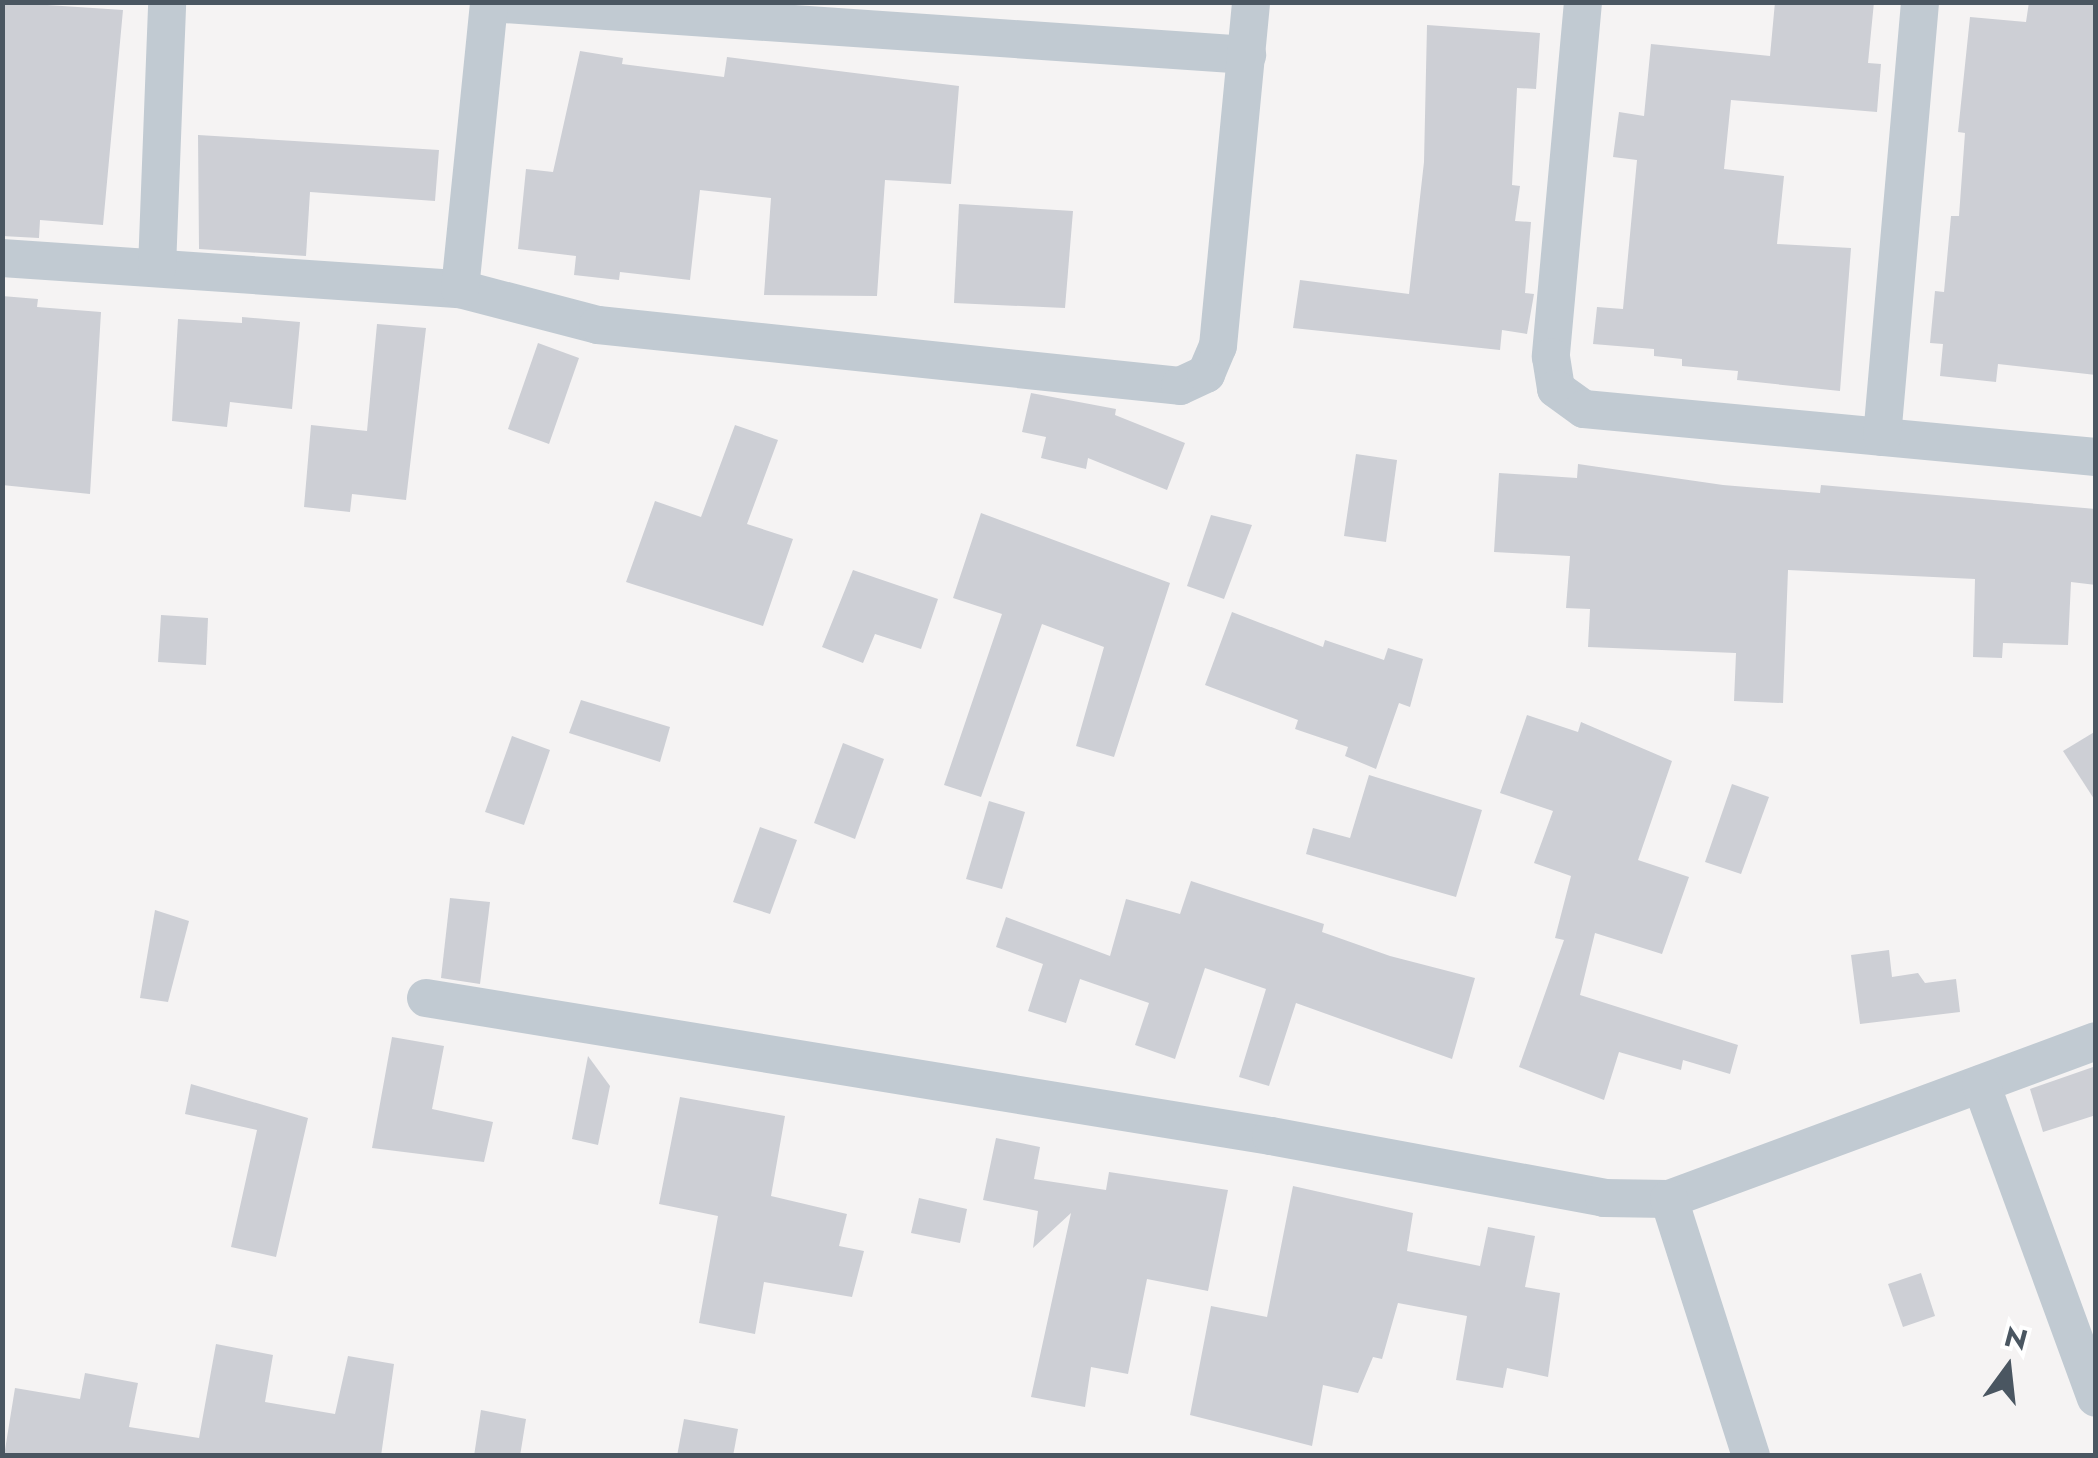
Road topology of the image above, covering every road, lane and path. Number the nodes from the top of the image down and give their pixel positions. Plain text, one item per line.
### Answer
1 (167, 2) edge
2 (1251, 2) edge
3 (1583, 2) edge
4 (1920, 2) edge
5 (489, 3) edge
6 (1247, 55) junction
7 (2, 258) edge
8 (157, 268) junction
9 (460, 289) junction
10 (1882, 437) junction
11 (2096, 457) edge
12 (426, 998) dead end
13 (2096, 1040) edge
14 (1981, 1084) junction
15 (1669, 1199) junction
16 (2096, 1398) edge
17 (1751, 1456) edge

1 - 8 street
2 - 6 street
3 - 10 street
4 - 10 street
5 - 6 street
5 - 9 street
6 - 9 street
7 - 8 street
8 - 9 street
10 - 11 street
12 - 15 street
13 - 14 street
14 - 15 street
14 - 16 street
15 - 17 street

